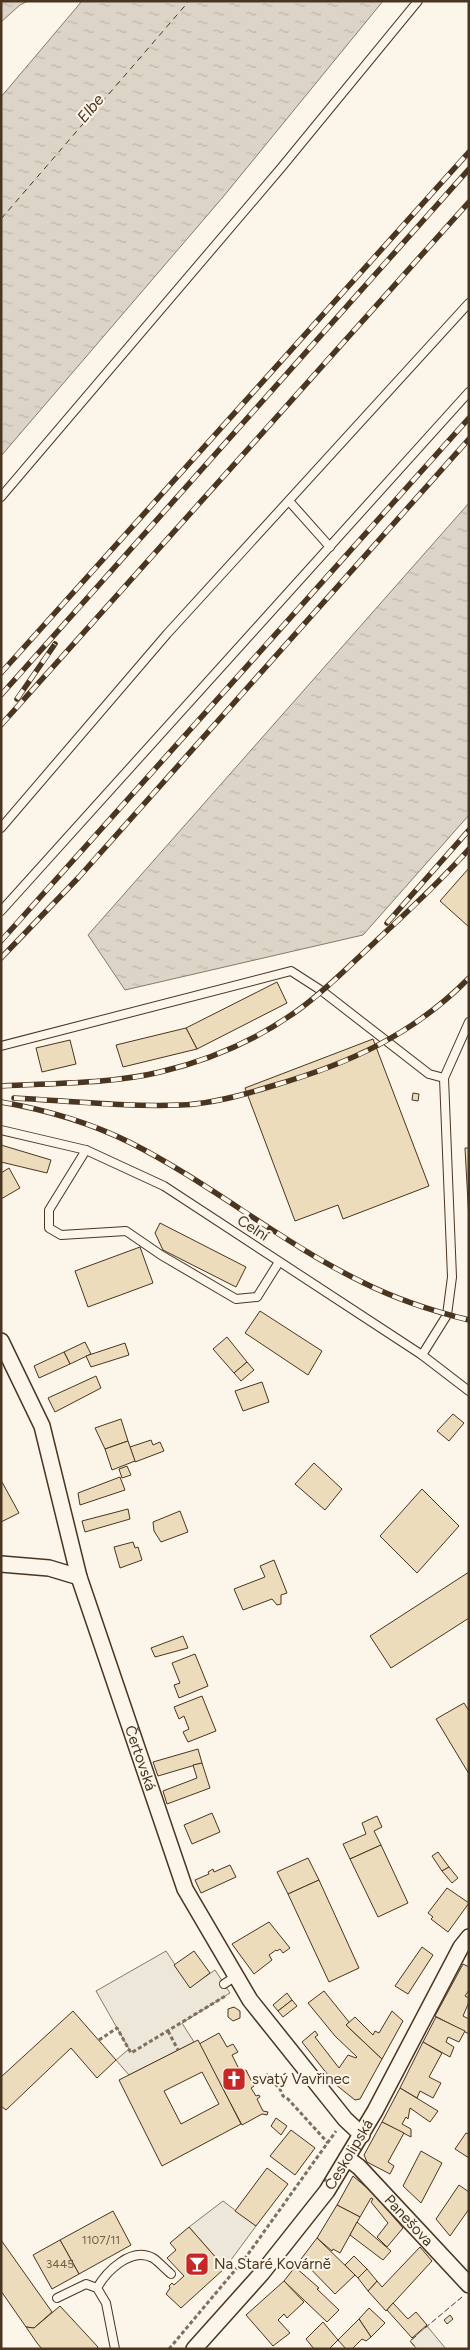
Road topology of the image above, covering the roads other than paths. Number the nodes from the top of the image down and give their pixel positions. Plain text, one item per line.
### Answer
1 (418, 1) edge
2 (469, 303) edge
3 (469, 392) edge
4 (1, 497) edge
5 (289, 501) junction
6 (330, 547) junction
7 (1, 828) edge
8 (1, 911) edge
9 (469, 1022) edge
10 (1, 1046) edge
11 (444, 1078) junction
12 (1, 1130) edge
13 (86, 1150) junction
14 (279, 1262) junction
15 (1, 1341) edge
16 (422, 1354) junction
17 (469, 1391) edge
18 (1, 1564) edge
19 (79, 1577) junction
20 (469, 1937) edge
21 (362, 2135) junction
22 (347, 2158) junction
23 (171, 2274) dead end
24 (469, 2285) edge
25 (97, 2288) junction
26 (57, 2298) dead end
27 (115, 2349) edge
28 (194, 2349) edge

1 - 4 lane
2 - 5 lane
3 - 6 lane
5 - 6 lane
5 - 7 lane
6 - 8 lane
9 - 11 lane
10 - 11 lane
11 - 16 lane
12 - 13 lane, Celní
13 - 14 lane, Celní
13 - 14 lane
14 - 16 lane, Celní
15 - 19 street, Čertovská
16 - 17 lane, Celní
18 - 19 street
19 - 21 street, Čertovská
20 - 21 street, Českolipská
21 - 22 street, Českolipská
22 - 24 street, Panešova
22 - 28 street, Českolipská
23 - 25 lane
25 - 26 lane
25 - 27 lane

